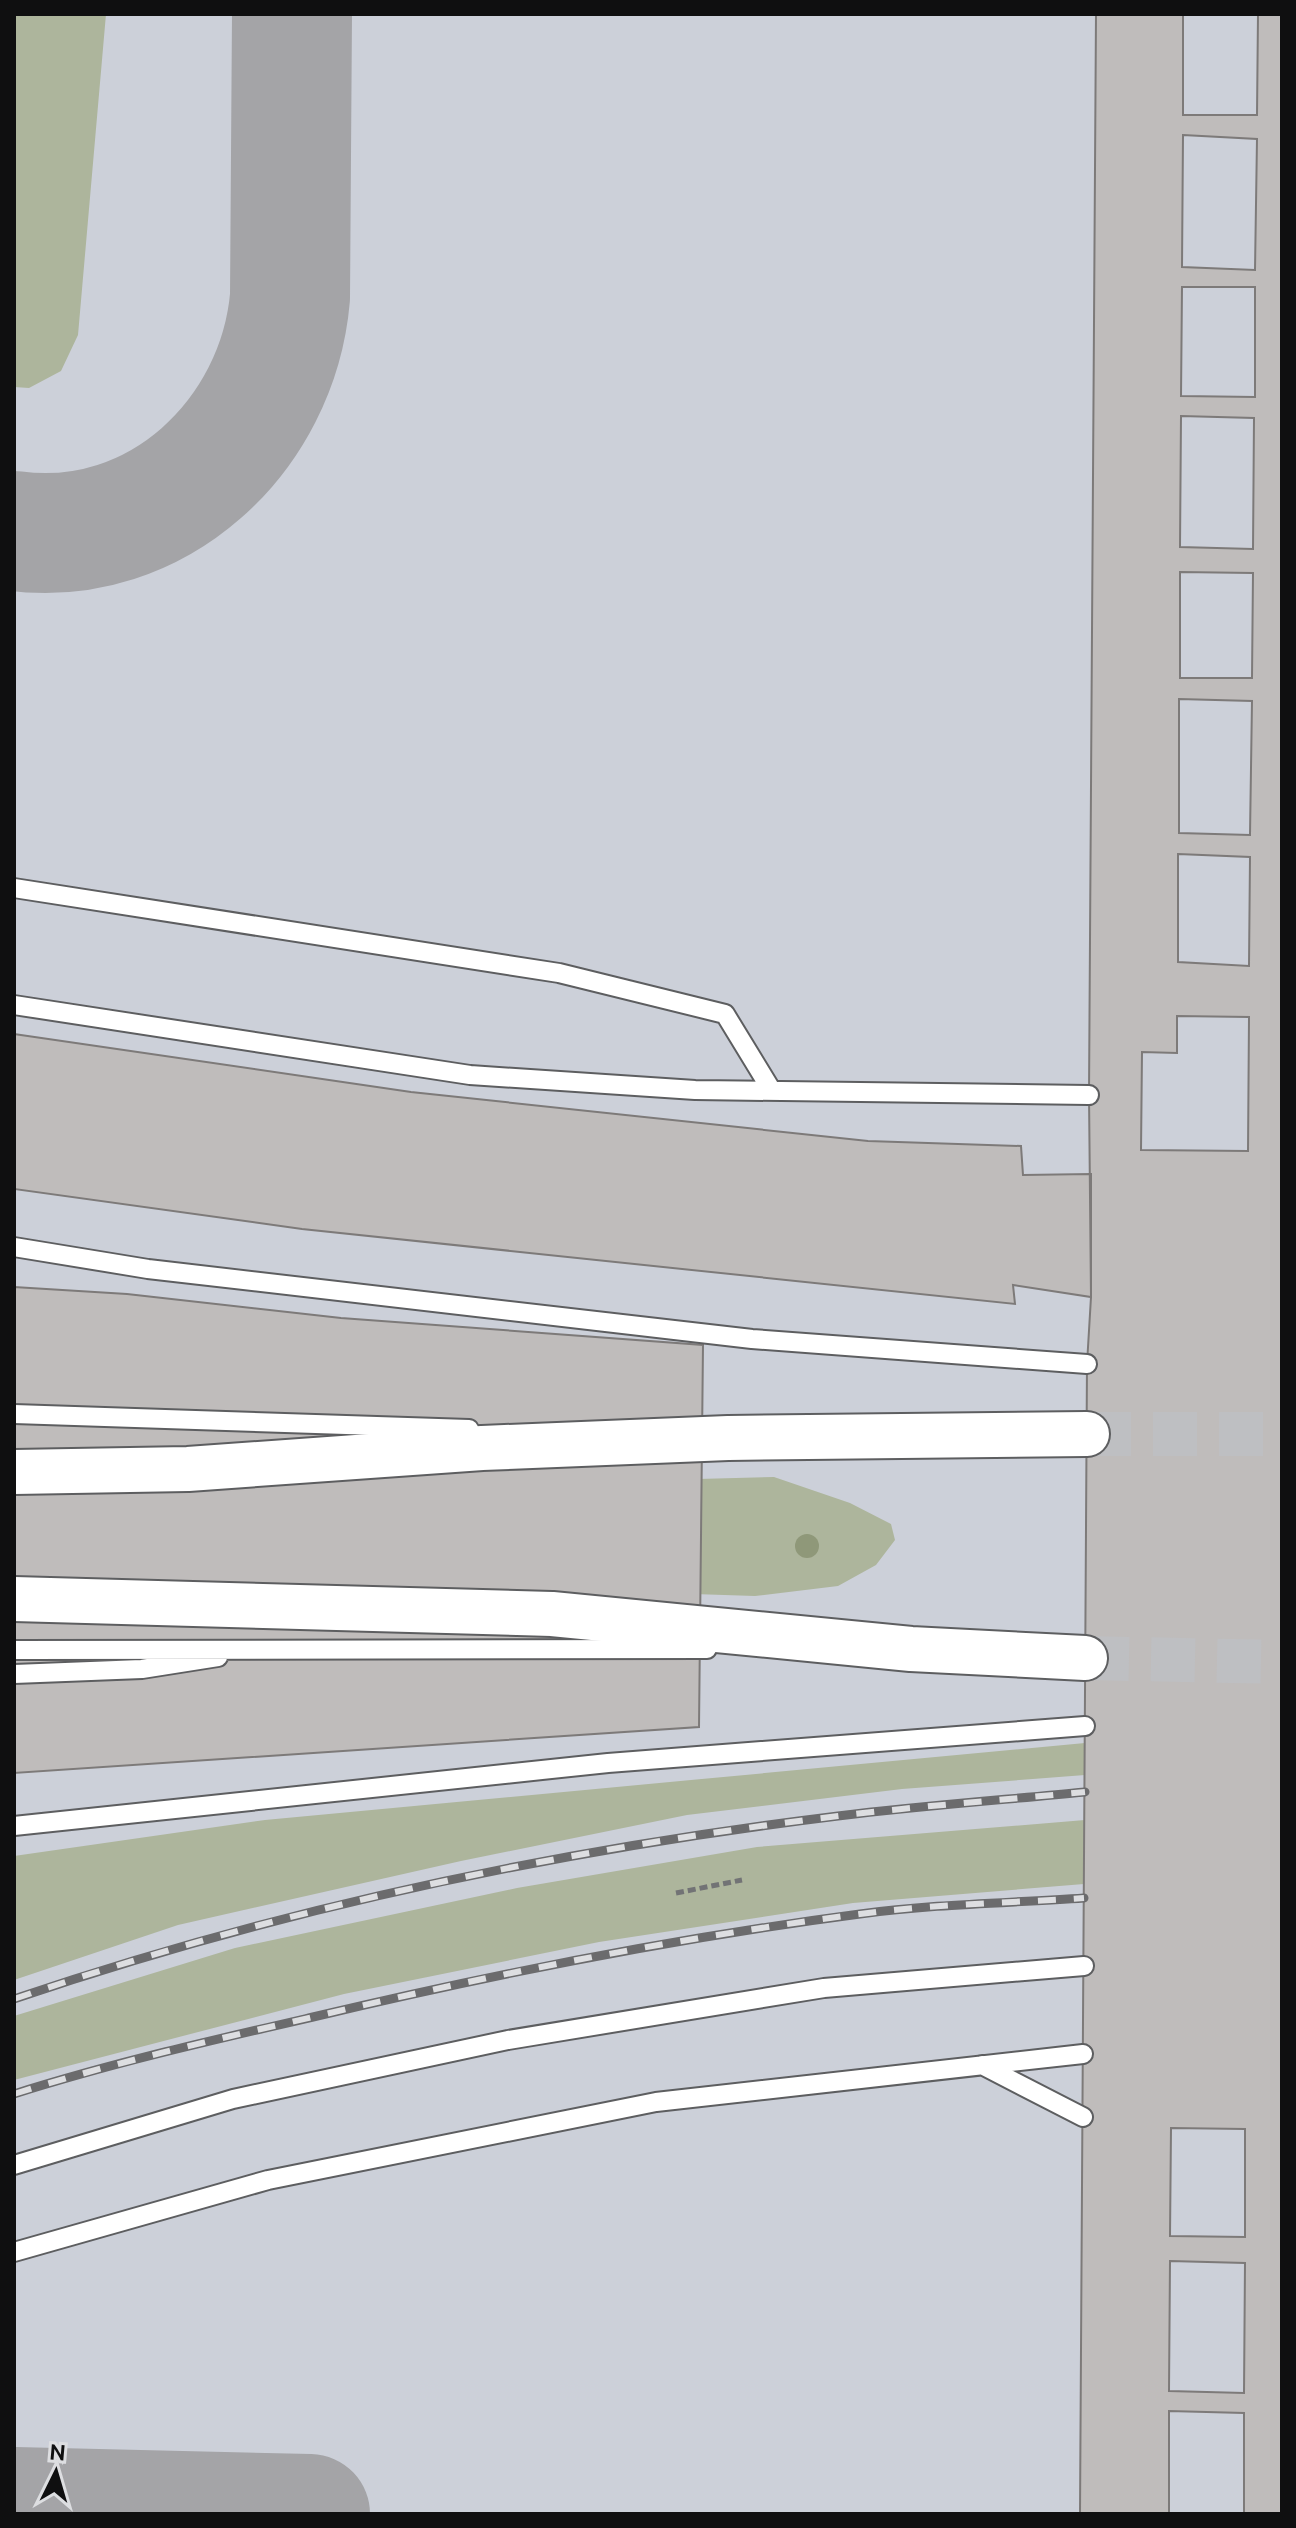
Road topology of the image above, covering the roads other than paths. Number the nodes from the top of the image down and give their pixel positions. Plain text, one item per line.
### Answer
1 (14, 888) edge
2 (14, 1005) edge
3 (772, 1091) junction
4 (1089, 1095) dead end
5 (14, 1247) edge
6 (1087, 1364) dead end
7 (14, 1414) edge
8 (1087, 1434) tunnel mouth
9 (728, 1438) junction
10 (14, 1472) edge
11 (14, 1599) edge
12 (275, 1649) junction
13 (911, 1649) junction
14 (14, 1650) edge
15 (1085, 1658) tunnel mouth
16 (14, 1674) edge
17 (1085, 1726) dead end
18 (14, 1826) edge
19 (1084, 1966) dead end
20 (1083, 2054) dead end
21 (982, 2065) junction
22 (1083, 2117) dead end
23 (14, 2165) edge
24 (14, 2252) edge

1 - 3 lane
2 - 3 lane
3 - 4 lane
5 - 6 lane
7 - 9 lane
8 - 9 main road
9 - 10 main road
11 - 13 main road
12 - 13 lane
12 - 14 lane
12 - 16 lane
13 - 15 main road
17 - 18 lane
19 - 23 lane
20 - 21 lane
21 - 22 lane
21 - 24 lane

